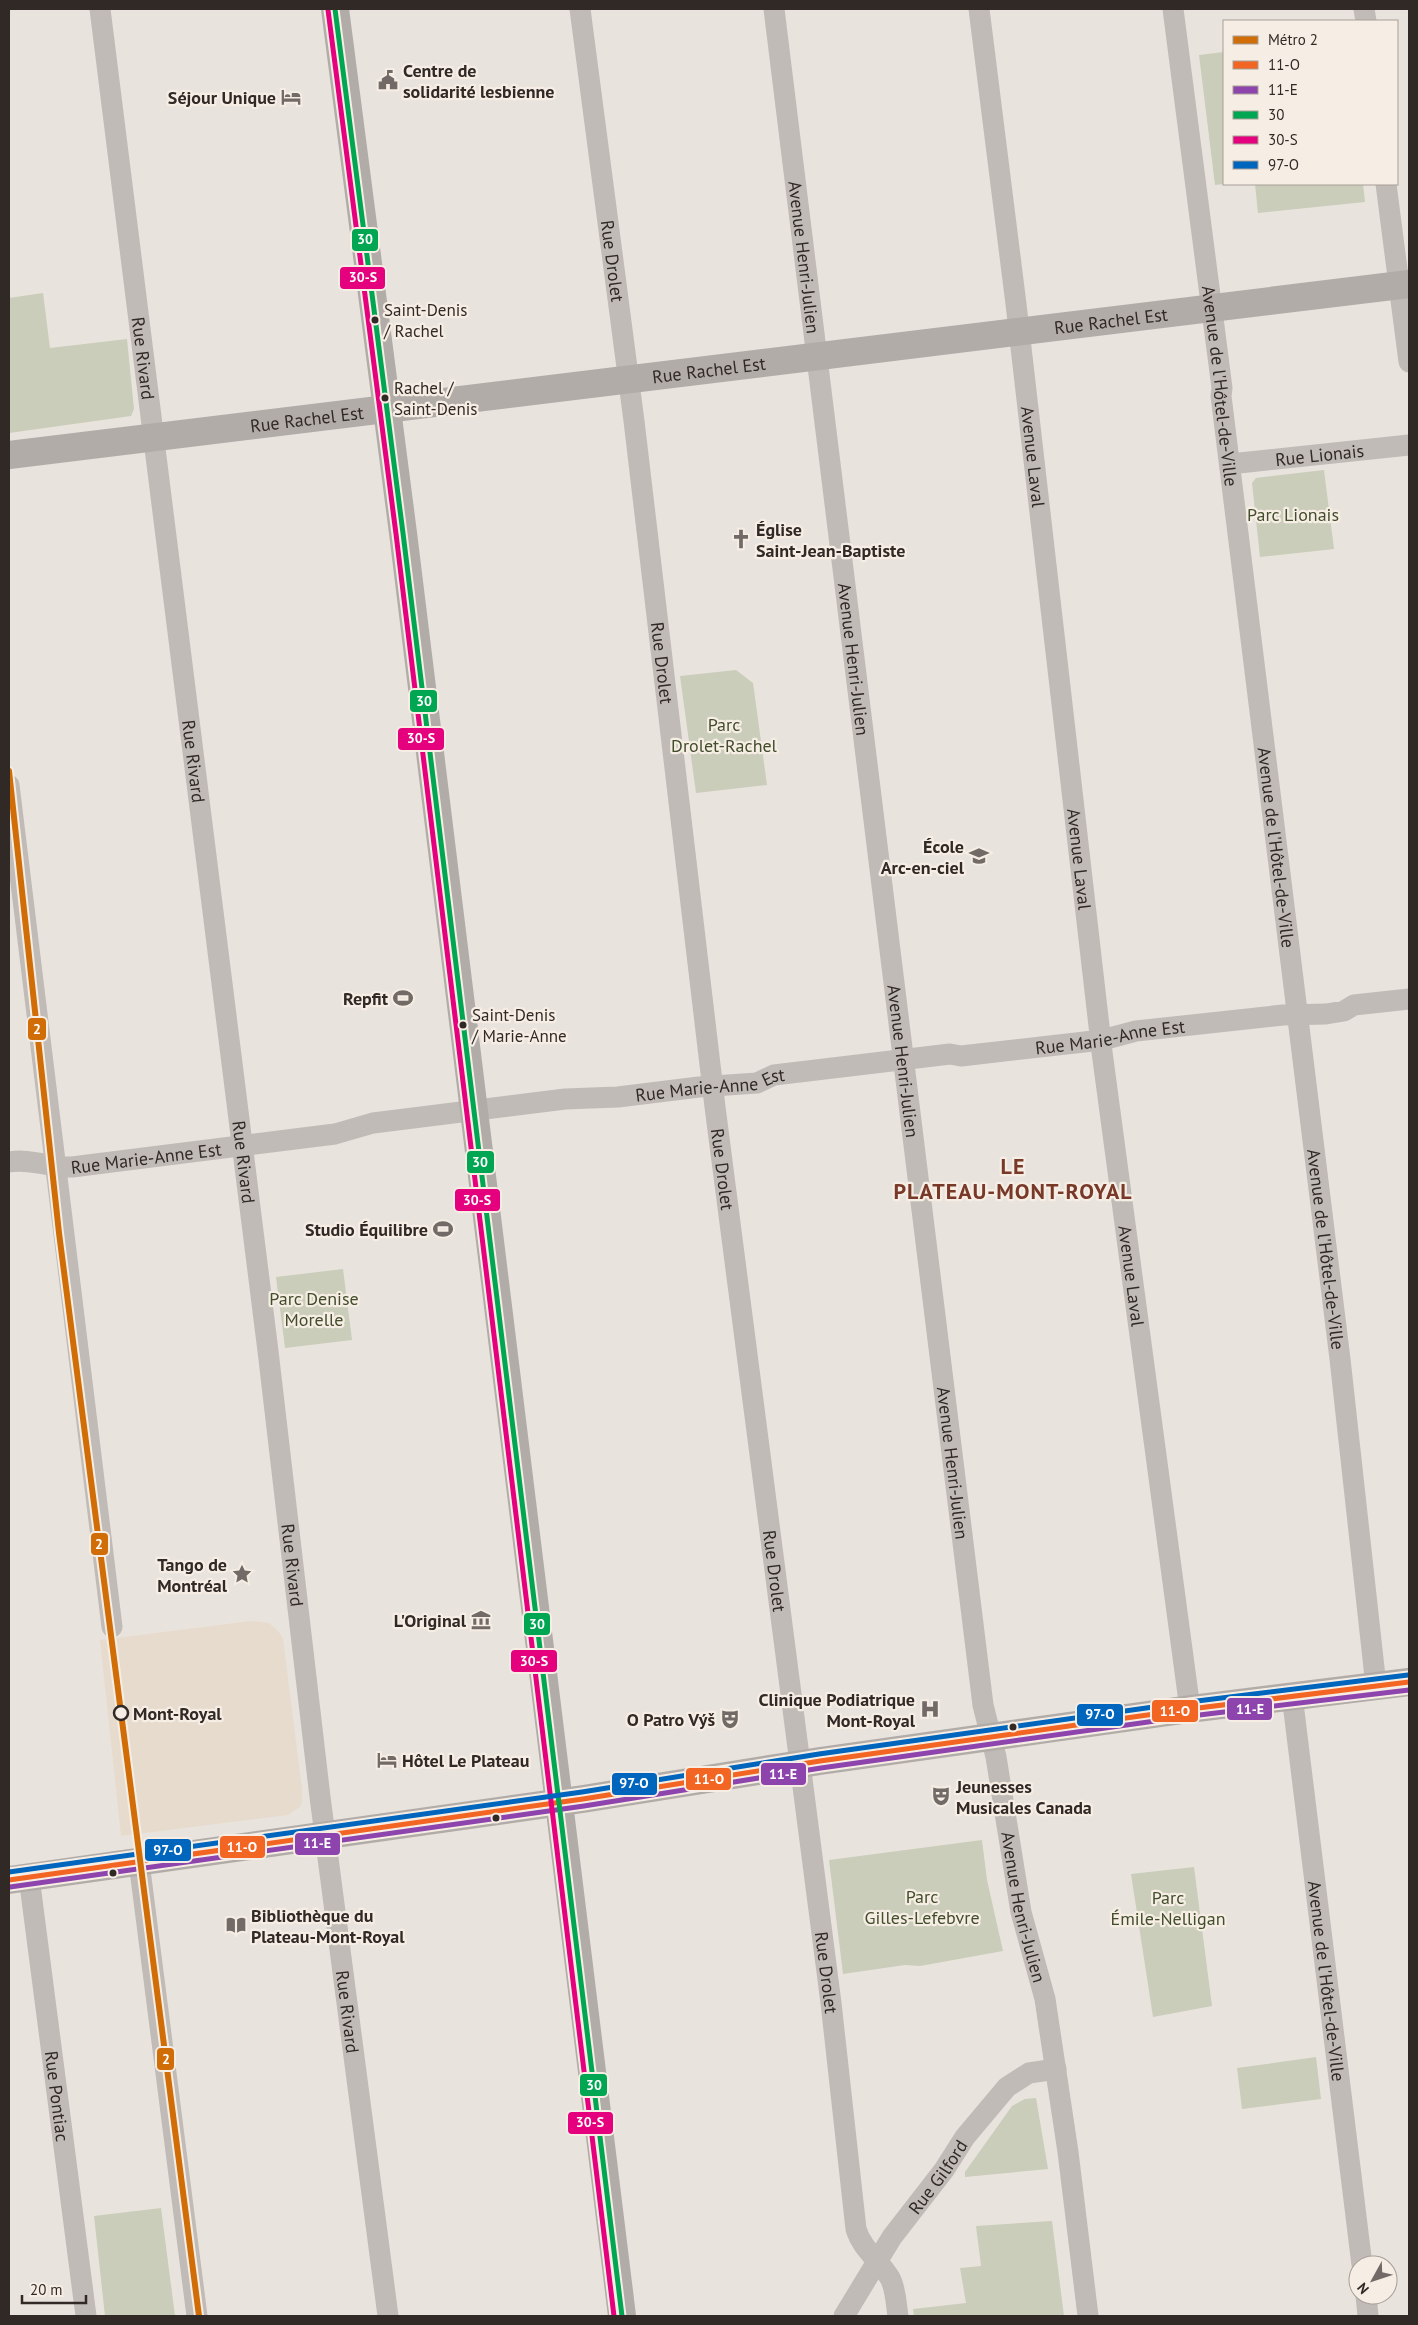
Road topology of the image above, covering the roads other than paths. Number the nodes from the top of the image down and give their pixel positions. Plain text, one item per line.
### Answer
1 (100, 9) edge
2 (335, 9) edge
3 (580, 9) edge
4 (774, 9) edge
5 (979, 9) edge
6 (1173, 9) edge
7 (1386, 185) edge
8 (1405, 285) edge
9 (1211, 308) junction
10 (1018, 332) junction
11 (817, 356) junction
12 (1409, 362) edge
13 (627, 379) junction
14 (385, 408) junction
15 (154, 438) junction
16 (1409, 444) edge
17 (9, 455) edge
18 (1230, 464) junction
19 (9, 784) edge
20 (1409, 999) edge
21 (1298, 1014) junction
22 (1102, 1040) junction
23 (903, 1059) junction
24 (713, 1087) junction
25 (473, 1111) junction
26 (242, 1146) junction
27 (9, 1162) edge
28 (56, 1166) junction
29 (112, 1626) dead end
30 (1409, 1682) edge
31 (1376, 1686) junction
32 (1292, 1695) junction
33 (1190, 1709) junction
34 (991, 1737) junction
35 (800, 1764) junction
36 (558, 1802) junction
37 (325, 1835) junction
38 (139, 1862) junction
39 (19, 1879) edge
40 (1056, 2069) junction
41 (1361, 2255) edge
42 (877, 2261) junction
43 (86, 2316) edge
44 (197, 2316) edge
45 (388, 2316) edge
46 (622, 2316) edge
47 (844, 2316) edge
48 (898, 2316) edge
49 (1088, 2316) edge

1 - 15 street, Rue Rivard
2 - 14 main road
3 - 13 street, Rue Drolet
4 - 11 street, Avenue Henri-Julien
5 - 10 street, Avenue Laval
6 - 9 street, Avenue de l'Hôtel-de-Ville
7 - 8 street
8 - 9 main road, Rue Rachel Est
8 - 12 street
9 - 10 main road, Rue Rachel Est
9 - 18 street, Avenue de l'Hôtel-de-Ville
10 - 11 main road, Rue Rachel Est
10 - 22 street, Avenue Laval
11 - 13 main road, Rue Rachel Est
11 - 23 street, Avenue Henri-Julien
13 - 14 main road, Rue Rachel Est
13 - 24 street, Rue Drolet
14 - 15 main road, Rue Rachel Est
14 - 25 main road
15 - 17 main road, Rue Rachel Est
15 - 26 street, Rue Rivard
16 - 18 street, Rue Lionais
18 - 21 street, Avenue de l'Hôtel-de-Ville
19 - 28 street
20 - 21 street, Rue Marie-Anne Est
21 - 22 street, Rue Marie-Anne Est
21 - 31 street, Avenue de l'Hôtel-de-Ville
22 - 23 street, Rue Marie-Anne Est
22 - 33 street, Avenue Laval
23 - 24 street, Rue Marie-Anne Est
23 - 34 street, Avenue Henri-Julien
24 - 25 street, Rue Marie-Anne Est
24 - 35 street, Rue Drolet
25 - 26 street, Rue Marie-Anne Est
25 - 36 main road
26 - 28 street, Rue Marie-Anne Est
26 - 37 street, Rue Rivard
27 - 28 street, Rue Marie-Anne Est
28 - 29 street
30 - 31 main road
31 - 32 main road
32 - 33 main road
32 - 41 street, Avenue de l'Hôtel-de-Ville
33 - 34 main road
34 - 35 main road
34 - 40 street, Avenue Henri-Julien
35 - 36 main road
35 - 42 street, Rue Drolet
36 - 37 main road
36 - 46 main road
37 - 38 main road
37 - 45 street, Rue Rivard
38 - 39 main road
38 - 44 street
39 - 43 street, Rue Pontiac
40 - 42 street, Rue Gilford
40 - 49 street, Avenue Henri-Julien
42 - 47 street, Rue Gilford
42 - 48 street, Rue Drolet

